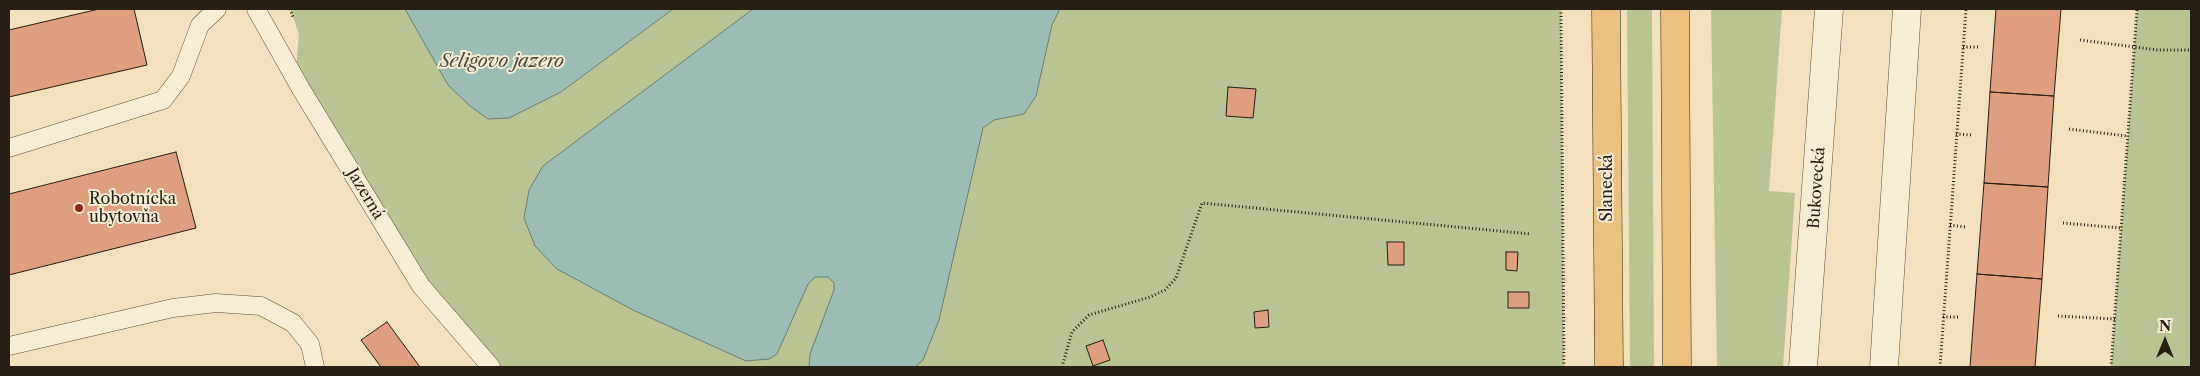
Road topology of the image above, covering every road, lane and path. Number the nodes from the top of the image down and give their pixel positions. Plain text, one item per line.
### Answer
1 (217, 9) edge
2 (256, 9) edge
3 (1561, 9) edge
4 (1606, 9) edge
5 (1675, 9) edge
6 (1829, 9) edge
7 (1907, 9) edge
8 (1966, 9) edge
9 (2137, 9) edge
10 (2080, 40) dead end
11 (2134, 46) junction
12 (1963, 47) junction
13 (1978, 47) dead end
14 (2191, 50) edge
15 (2069, 128) dead end
16 (1956, 134) junction
17 (1972, 135) dead end
18 (2127, 136) junction
19 (9, 148) edge
20 (2063, 222) dead end
21 (1950, 225) junction
22 (1965, 226) dead end
23 (2121, 228) junction
24 (1531, 234) dead end
25 (2058, 316) dead end
26 (1943, 317) junction
27 (1959, 317) dead end
28 (2115, 319) junction
29 (9, 346) edge
30 (316, 367) edge
31 (491, 367) edge
32 (1062, 367) edge
33 (1564, 367) edge
34 (1609, 367) edge
35 (1677, 367) edge
36 (1803, 367) edge
37 (1884, 367) edge
38 (1940, 367) edge
39 (2111, 367) edge

1 - 19 lane
2 - 31 lane, Jazerná
3 - 33 path
4 - 34 highway, Slanecká
5 - 35 highway
6 - 36 street, Bukovecká
7 - 37 street
8 - 12 path
9 - 11 path
10 - 11 path
11 - 14 path
11 - 18 path
12 - 13 path
12 - 16 path
15 - 18 path
16 - 17 path
16 - 21 path
18 - 23 path
20 - 23 path
21 - 22 path
21 - 26 path
23 - 28 path
24 - 32 path
25 - 28 path
26 - 27 path
26 - 38 path
28 - 39 path
29 - 30 lane

